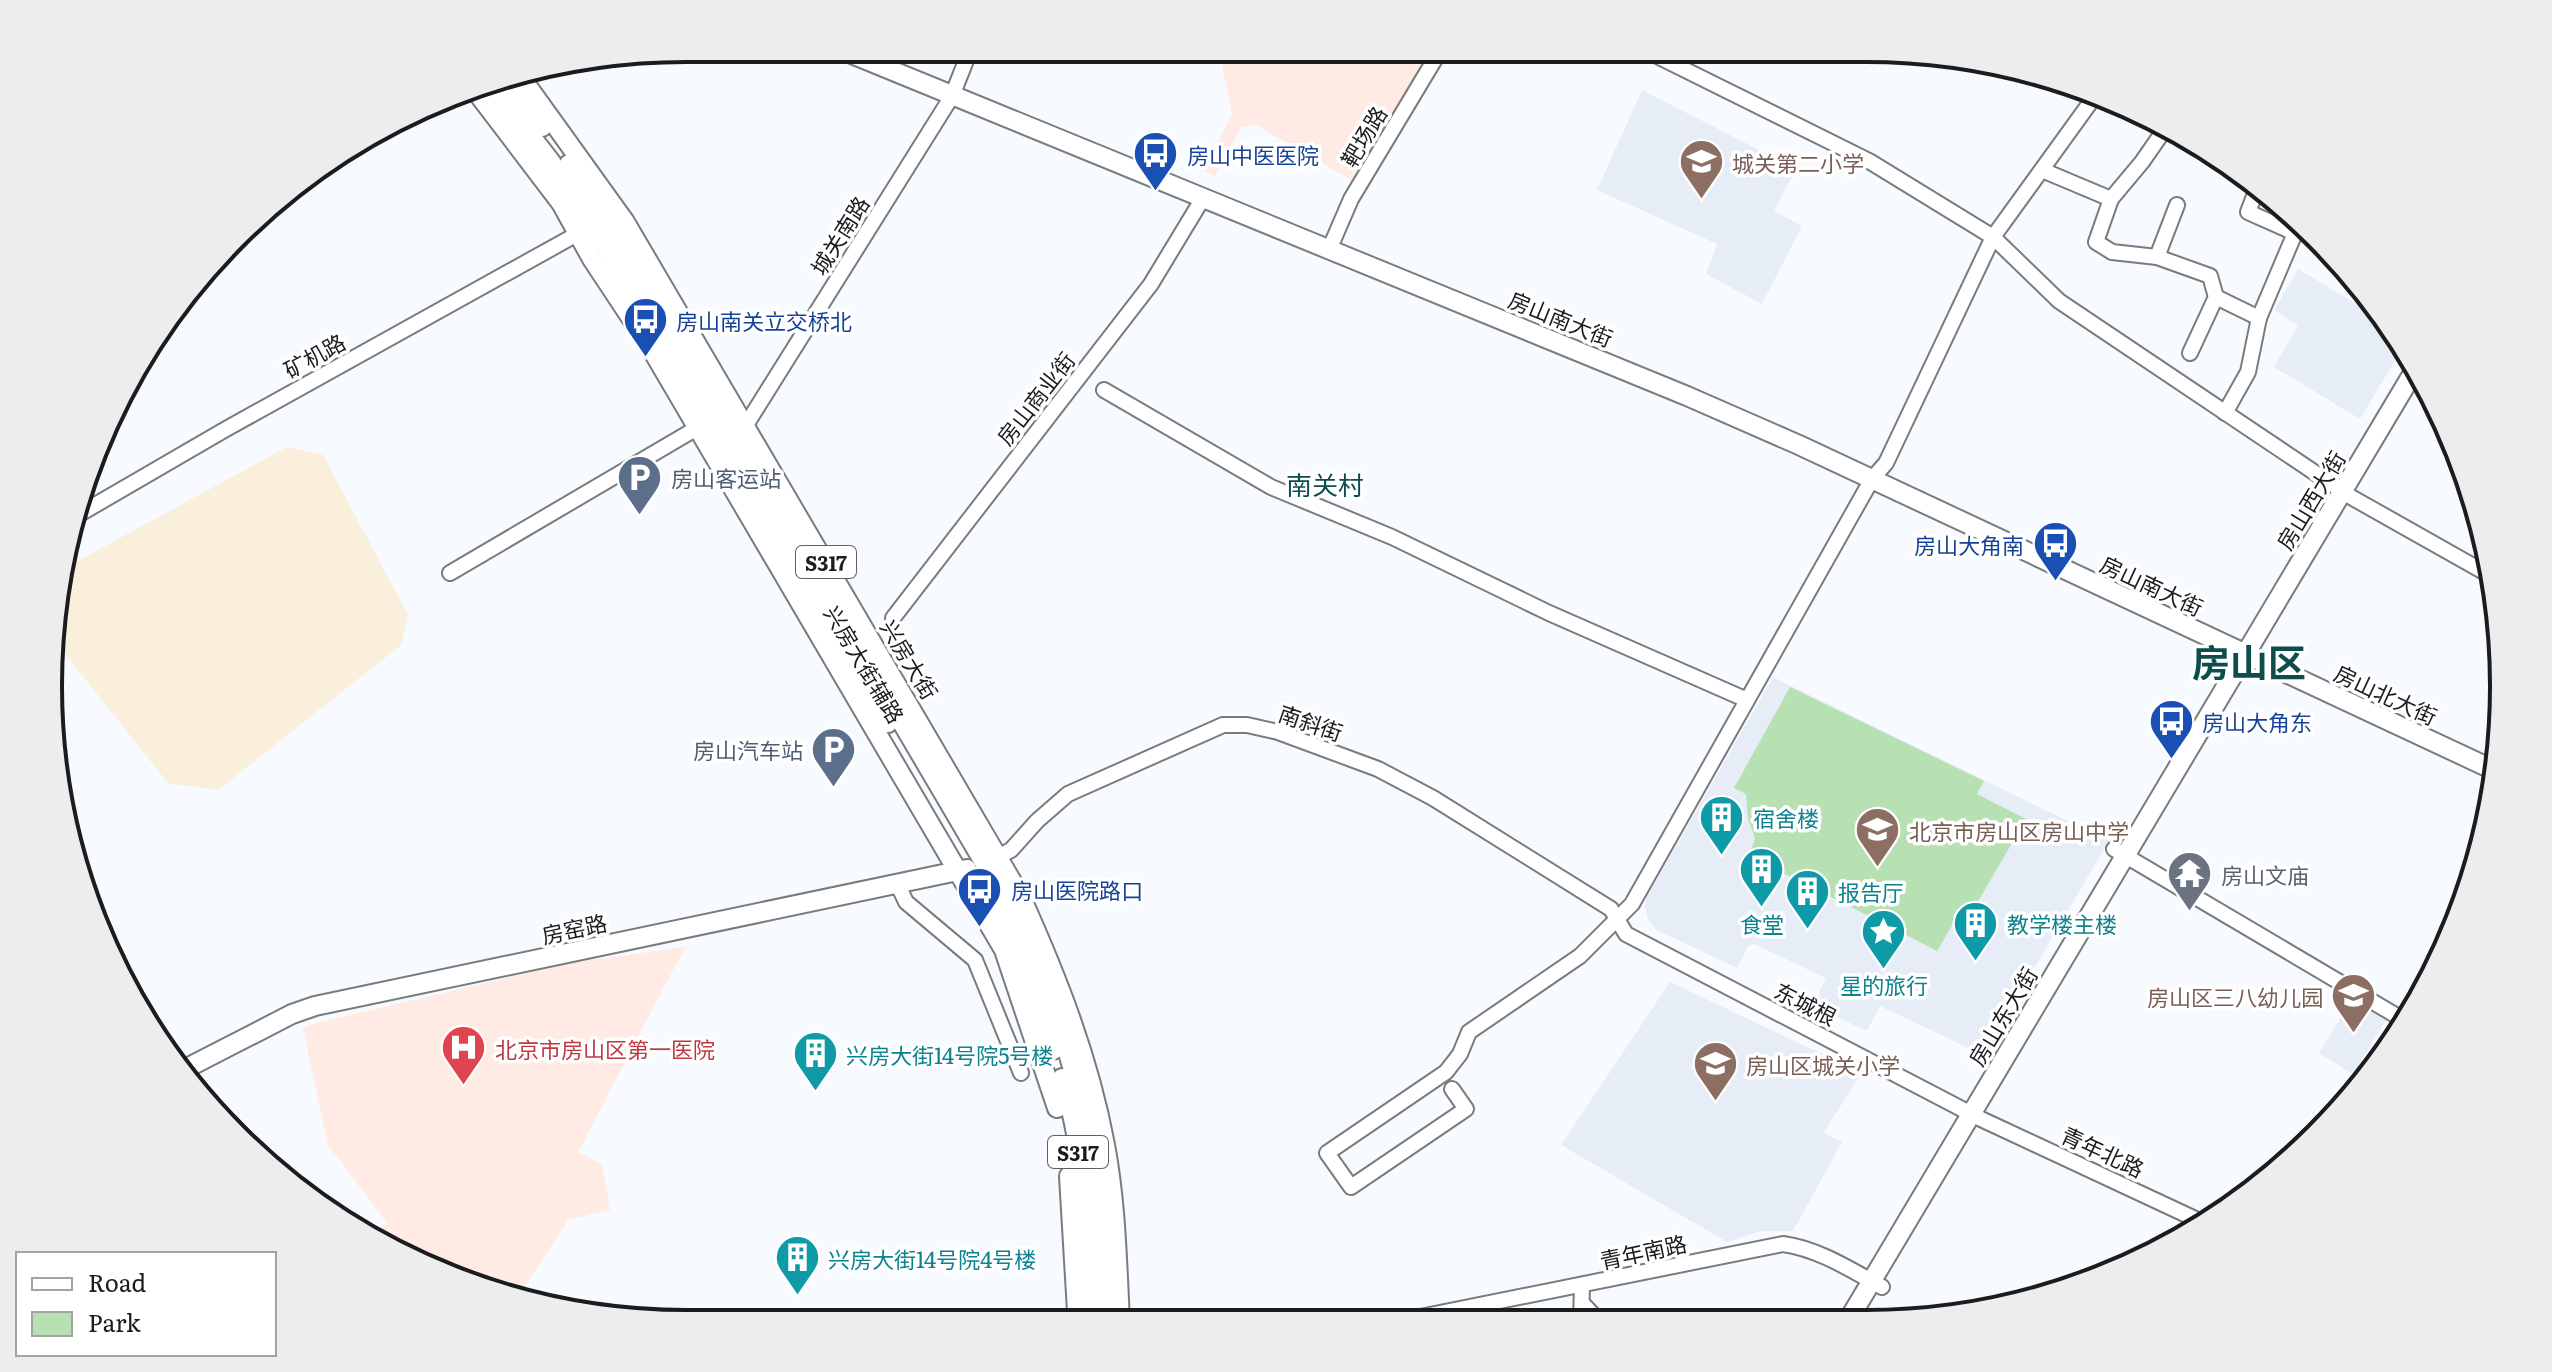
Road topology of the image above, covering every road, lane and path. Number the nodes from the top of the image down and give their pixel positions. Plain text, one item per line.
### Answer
1 (871, 62) edge
2 (965, 62) edge
3 (1433, 62) edge
4 (1669, 62) edge
5 (510, 87) edge
6 (512, 87) edge
7 (952, 96) junction
8 (480, 97) edge
9 (2090, 103) edge
10 (2160, 136) edge
11 (2042, 170) junction
12 (2254, 197) edge
13 (1203, 198) junction
14 (2111, 199) junction
15 (561, 203) junction
16 (2177, 205) dead end
17 (2293, 232) edge
18 (579, 233) junction
19 (2295, 234) edge
20 (1993, 237) junction
21 (605, 246) junction
22 (1329, 250) junction
23 (2157, 257) junction
24 (2216, 297) junction
25 (643, 311) junction
26 (2259, 318) junction
27 (649, 345) junction
28 (2190, 353) dead end
29 (2409, 380) edge
30 (1104, 390) dead end
31 (2415, 390) edge
32 (2225, 413) junction
33 (697, 428) junction
34 (741, 432) junction
35 (1872, 479) junction
36 (2347, 495) junction
37 (87, 509) edge
38 (2479, 569) edge
39 (450, 573) dead end
40 (893, 618) dead end
41 (2250, 657) junction
42 (1747, 700) junction
43 (891, 728) junction
44 (889, 751) junction
45 (2485, 766) edge
46 (2124, 855) junction
47 (979, 864) junction
48 (897, 883) junction
49 (1617, 920) junction
50 (1047, 953) junction
51 (1011, 972) junction
52 (1037, 988) junction
53 (2396, 1015) edge
54 (1064, 1042) junction
55 (191, 1066) edge
56 (1088, 1072) junction
57 (1021, 1073) dead end
58 (1452, 1089) dead end
59 (1976, 1116) junction
60 (2192, 1218) edge
61 (1102, 1262) junction
62 (1877, 1284) junction
63 (1582, 1286) junction
64 (1582, 1303) junction
65 (1077, 1310) edge
66 (1089, 1310) edge
67 (1103, 1310) edge
68 (1117, 1310) edge
69 (1120, 1310) edge
70 (1457, 1310) edge
71 (1582, 1310) edge
72 (1589, 1310) edge
73 (1856, 1310) edge
74 (1867, 1310) edge

1 - 7 main road, 房山南大街
2 - 7 street, 城关南路
3 - 22 street, 靶场路
4 - 20 street
5 - 21 main road, 兴房大街 / S317
6 - 34 main road, 兴房大街 / S317
7 - 13 main road, 房山南大街
7 - 34 street, 城关南路
8 - 15 main road, 兴房大街辅路 / S317
9 - 11 street
10 - 14 street
11 - 14 street
11 - 20 street
12 - 17 street
13 - 22 main road, 房山南大街
13 - 40 street, 房山商业街
14 - 23 street
15 - 18 main road, 兴房大街辅路 / S317
15 - 21 main road
16 - 23 street
18 - 27 main road, 兴房大街辅路 / S317
18 - 37 street, 矿机路
19 - 26 street
20 - 32 street
20 - 35 street
21 - 25 main road, 兴房大街 / S317
22 - 35 main road, 房山南大街
23 - 24 street
24 - 26 street
24 - 28 street
25 - 27 main road
25 - 43 main road, 兴房大街 / S317
26 - 32 street
27 - 33 main road, 兴房大街辅路 / S317
29 - 36 main road, 房山西大街
30 - 42 street
31 - 36 main road, 房山西大街
32 - 36 street
33 - 39 street
33 - 44 main road, 兴房大街辅路 / S317
34 - 47 main road, 兴房大街 / S317
35 - 41 main road, 房山南大街
35 - 42 street
36 - 38 street
36 - 41 main road, 房山西大街
41 - 45 main road, 房山北大街
41 - 46 main road, 房山东大街
42 - 49 street
43 - 44 main road
43 - 47 main road, 兴房大街 / S317
44 - 47 main road, 兴房大街辅路 / S317
46 - 53 street
46 - 59 main road, 房山东大街
47 - 48 main road, 房窑路
47 - 49 street, 南斜街
47 - 50 main road, 兴房大街 / S317
47 - 51 main road, 兴房大街辅路 / S317
47 - 52 main road, 兴房大街 / S317
48 - 55 main road, 房窑路
48 - 57 street
49 - 58 street
49 - 59 street, 东城根
50 - 52 main road
50 - 56 main road, 兴房大街 / S317
51 - 52 main road
51 - 65 main road, 兴房大街辅路 / S317
52 - 54 main road, 兴房大街 / S317
52 - 66 main road, 兴房大街 / S317
54 - 56 main road
54 - 61 main road, 兴房大街 / S317
56 - 69 main road, 兴房大街 / S317
59 - 60 street, 青年北路
59 - 62 main road, 房山东大街
61 - 67 main road, 兴房大街 / S317
61 - 68 main road
62 - 63 street, 青年南路
62 - 73 main road, 房山东大街
62 - 74 main road, 房山东大街
63 - 64 street
63 - 70 street, 青年南路
64 - 71 street
64 - 72 street

